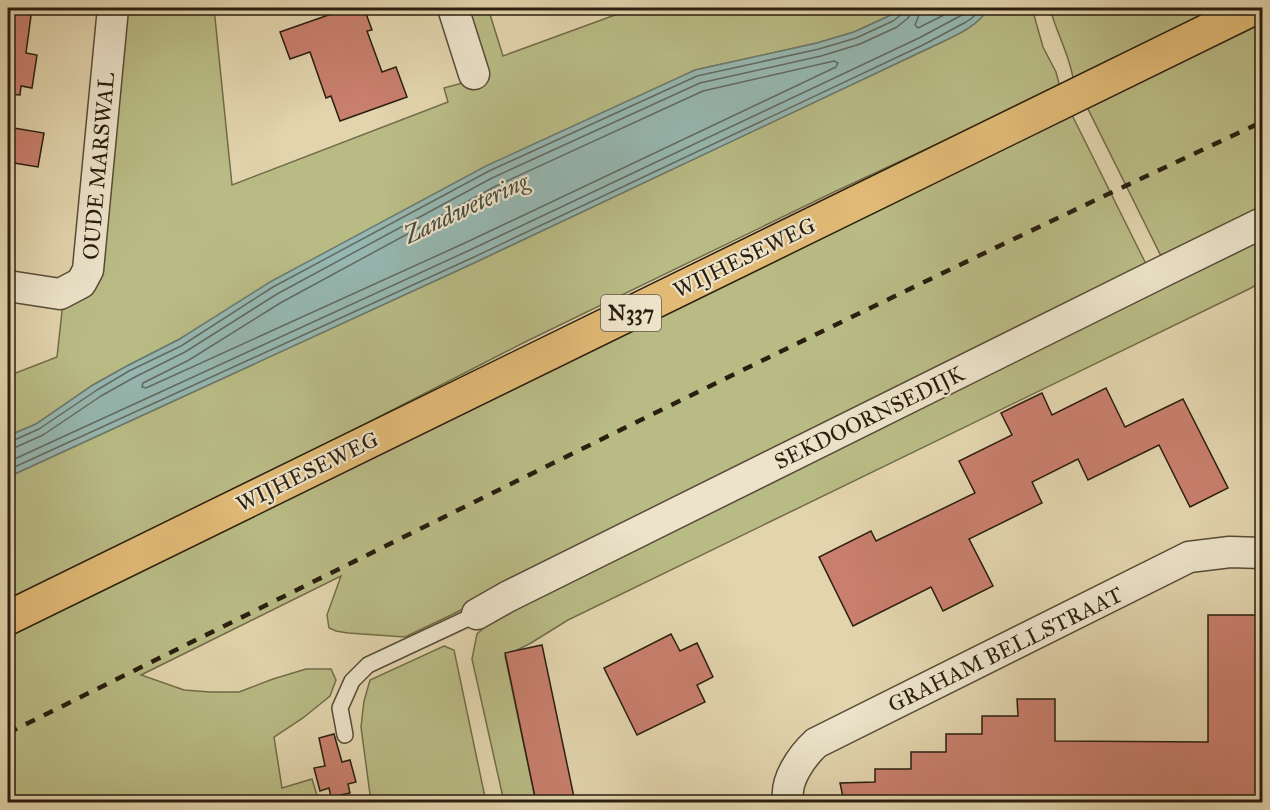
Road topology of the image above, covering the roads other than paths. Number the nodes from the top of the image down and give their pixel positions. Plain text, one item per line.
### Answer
1 (112, 8) edge
2 (453, 8) edge
3 (1254, 8) edge
4 (474, 74) dead end
5 (1263, 223) edge
6 (8, 286) edge
7 (1263, 553) edge
8 (477, 614) joint
9 (8, 618) edge
10 (345, 735) dead end
11 (789, 802) edge

1 - 6 street, OUDE MARSWAL
2 - 4 street
3 - 9 main road, WIJHESEWEG / N337
5 - 8 street, SEKDOORNSEDIJK
7 - 11 street, GRAHAM BELLSTRAAT
8 - 10 lane

